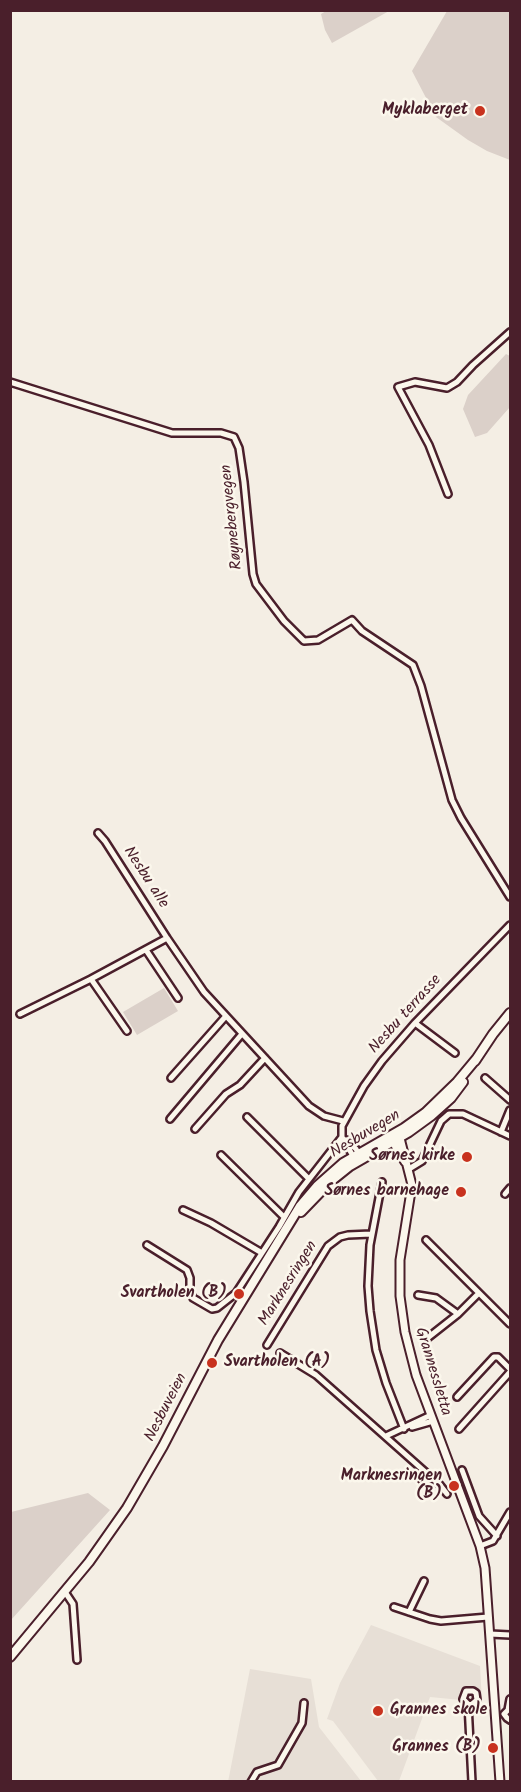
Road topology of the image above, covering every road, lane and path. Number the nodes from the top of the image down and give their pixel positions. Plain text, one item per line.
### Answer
1 (510, 332) edge
2 (10, 382) edge
3 (448, 494) dead end
4 (98, 833) dead end
5 (510, 897) edge
6 (510, 925) edge
7 (167, 938) junction
8 (146, 950) junction
9 (91, 979) junction
10 (178, 998) dead end
11 (510, 1013) edge
12 (20, 1014) dead end
13 (226, 1016) junction
14 (415, 1023) junction
15 (127, 1031) dead end
16 (241, 1035) junction
17 (455, 1053) dead end
18 (265, 1058) junction
19 (171, 1078) dead end
20 (485, 1078) dead end
21 (510, 1100) edge
22 (510, 1110) edge
23 (247, 1117) dead end
24 (170, 1119) dead end
25 (344, 1120) junction
26 (195, 1129) dead end
27 (501, 1132) junction
28 (510, 1136) edge
29 (342, 1137) junction
30 (396, 1138) junction
31 (221, 1155) dead end
32 (357, 1156) junction
33 (408, 1166) junction
34 (309, 1179) junction
35 (382, 1182) dead end
36 (510, 1188) edge
37 (505, 1194) dead end
38 (183, 1210) dead end
39 (284, 1217) junction
40 (285, 1232) joint
41 (371, 1234) junction
42 (426, 1240) dead end
43 (147, 1245) dead end
44 (262, 1253) junction
45 (479, 1293) junction
46 (418, 1295) dead end
47 (458, 1314) junction
48 (510, 1324) edge
49 (425, 1340) dead end
50 (267, 1346) dead end
51 (280, 1353) dead end
52 (510, 1370) edge
53 (457, 1397) dead end
54 (432, 1418) junction
55 (404, 1429) junction
56 (459, 1429) dead end
57 (386, 1436) junction
58 (462, 1470) dead end
59 (447, 1494) dead end
60 (510, 1512) edge
61 (497, 1536) junction
62 (480, 1546) junction
63 (424, 1581) dead end
64 (65, 1592) junction
65 (394, 1607) dead end
66 (410, 1612) junction
67 (489, 1617) junction
68 (490, 1634) junction
69 (510, 1635) edge
70 (10, 1657) edge
71 (77, 1660) dead end
72 (510, 1699) edge
73 (304, 1703) dead end
74 (468, 1704) dead end
75 (495, 1714) junction
76 (504, 1714) junction
77 (510, 1720) edge
78 (251, 1782) edge
79 (472, 1782) edge
80 (500, 1782) edge

1 - 3 street
2 - 5 street, Røynebergvegen
4 - 7 street, Nesbu alle
6 - 14 street, Nesbu terrasse
7 - 8 street
7 - 13 street, Nesbu alle
8 - 9 street
8 - 10 street
9 - 12 street
9 - 15 street
11 - 30 main road, Nesbuvegen
13 - 16 street, Nesbu alle
13 - 19 street
14 - 17 street
14 - 25 street, Nesbu terrasse
16 - 18 street, Nesbu alle
16 - 24 street
18 - 25 street, Nesbu alle
18 - 26 street
20 - 21 street
22 - 27 street
23 - 34 street
25 - 29 street, Nesbu terrasse
27 - 28 street
27 - 33 street
29 - 32 street
29 - 34 street
30 - 32 main road, Nesbuvegen
30 - 33 main road, Grannessletta
31 - 39 street
32 - 40 main road, Nesbuvegen
33 - 54 main road, Grannessletta
34 - 39 street
35 - 41 street
36 - 37 street
38 - 44 street
39 - 44 street
40 - 64 main road, Nesbuveien
41 - 50 street, Marknesringen
41 - 55 street
42 - 45 street
43 - 44 street
45 - 47 street
45 - 48 street
46 - 47 street
47 - 49 street
51 - 57 street
52 - 53 street
52 - 56 street
54 - 55 street
54 - 62 main road, Grannessletta
55 - 57 street
57 - 59 street
58 - 61 street
60 - 61 street
61 - 62 street
62 - 67 main road, Grannessletta
63 - 66 street
64 - 70 main road, Nesbuveien
64 - 71 street
65 - 66 street
66 - 67 street
67 - 68 main road, Grannessletta
68 - 69 street
68 - 75 main road, Grannessletta
72 - 76 street
73 - 78 street
74 - 79 street
75 - 76 street
75 - 80 main road, Grannessletta
76 - 77 street

